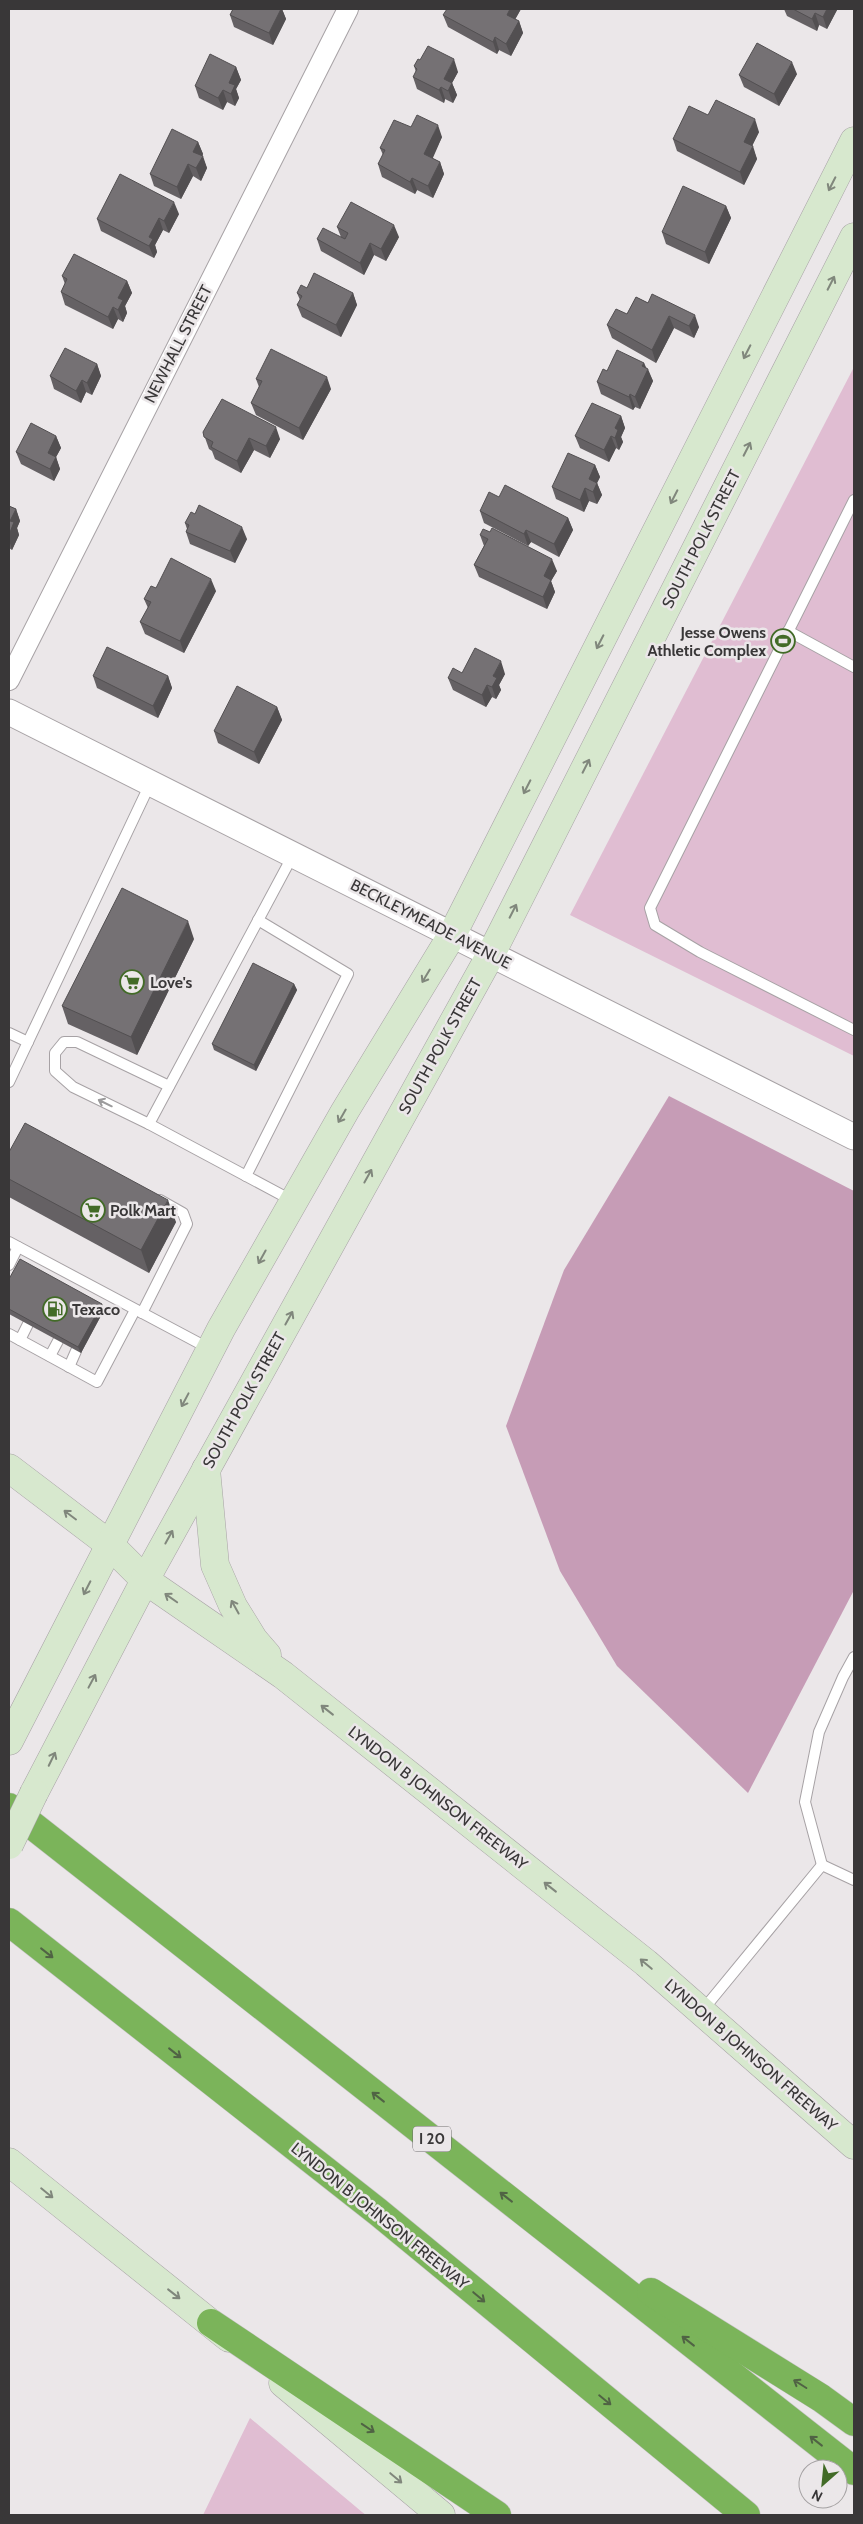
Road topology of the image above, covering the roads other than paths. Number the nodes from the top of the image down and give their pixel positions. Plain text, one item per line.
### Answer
1 (348, 9) edge
2 (854, 141) edge
3 (854, 238) edge
4 (769, 308) junction
5 (809, 327) junction
6 (854, 500) edge
7 (788, 631) junction
8 (854, 667) edge
9 (9, 680) edge
10 (9, 712) edge
11 (151, 783) junction
12 (293, 855) junction
13 (258, 920) junction
14 (452, 935) junction
15 (491, 954) junction
16 (854, 1030) edge
17 (9, 1033) edge
18 (28, 1042) junction
19 (9, 1082) edge
20 (169, 1086) junction
21 (149, 1124) junction
22 (854, 1137) edge
23 (246, 1176) junction
24 (148, 1194) edge
25 (294, 1201) junction
26 (13, 1245) edge
27 (9, 1265) edge
28 (138, 1312) junction
29 (28, 1324) edge
30 (9, 1334) edge
31 (20, 1340) junction
32 (58, 1341) edge
33 (211, 1349) junction
34 (76, 1351) edge
35 (50, 1356) junction
36 (69, 1366) junction
37 (9, 1468) edge
38 (206, 1469) junction
39 (109, 1544) junction
40 (146, 1580) junction
41 (854, 1657) edge
42 (283, 1675) junction
43 (9, 1741) edge
44 (9, 1807) edge
45 (9, 1845) edge
46 (822, 1865) junction
47 (854, 1880) edge
48 (9, 1922) edge
49 (701, 2012) junction
50 (854, 2145) edge
51 (9, 2162) edge
52 (540, 2223) junction
53 (211, 2323) junction
54 (854, 2422) edge
55 (854, 2471) edge
56 (441, 2515) edge
57 (497, 2515) edge
58 (746, 2515) edge

1 - 9 street, NEWHALL STREET
2 -> 4 main road
5 -> 3 main road, SOUTH POLK STREET
4 - 5 main road
4 -> 14 main road
15 -> 5 main road, SOUTH POLK STREET
6 - 7 lane
7 - 8 lane
7 - 16 lane
10 - 11 street, BECKLEYMEADE AVENUE
11 - 12 street, BECKLEYMEADE AVENUE
11 - 18 lane
12 - 13 lane
12 - 14 street, BECKLEYMEADE AVENUE
13 - 20 lane
13 - 23 lane
14 - 15 street, BECKLEYMEADE AVENUE
14 -> 25 main road
15 - 22 street, BECKLEYMEADE AVENUE
38 -> 15 main road, SOUTH POLK STREET
17 - 18 lane
18 - 19 lane
20 - 21 lane
21 -> 20 lane
21 - 23 lane
23 - 25 lane
24 - 28 lane
25 -> 33 main road
26 - 27 lane
26 - 28 lane
28 - 33 lane
28 - 36 lane
29 - 31 lane
30 - 31 lane
31 - 35 lane
32 - 35 lane
33 -> 39 main road
34 - 36 lane
35 - 36 lane
39 -> 37 main road, LYNDON B JOHNSON FREEWAY
40 -> 38 main road, SOUTH POLK STREET
42 -> 38 main road
39 - 40 main road, LYNDON B JOHNSON FREEWAY
39 -> 43 main road
42 -> 40 main road, LYNDON B JOHNSON FREEWAY
45 -> 40 main road, SOUTH POLK STREET, bridge
41 - 46 lane
49 -> 42 main road, LYNDON B JOHNSON FREEWAY
52 -> 44 highway, I 20
46 - 47 lane
46 - 49 lane
48 -> 58 highway, LYNDON B JOHNSON FREEWAY
49 - 50 main road, LYNDON B JOHNSON FREEWAY
51 -> 53 main road
54 -> 52 highway
55 -> 52 highway, I 20
53 -> 56 main road
53 -> 57 highway

